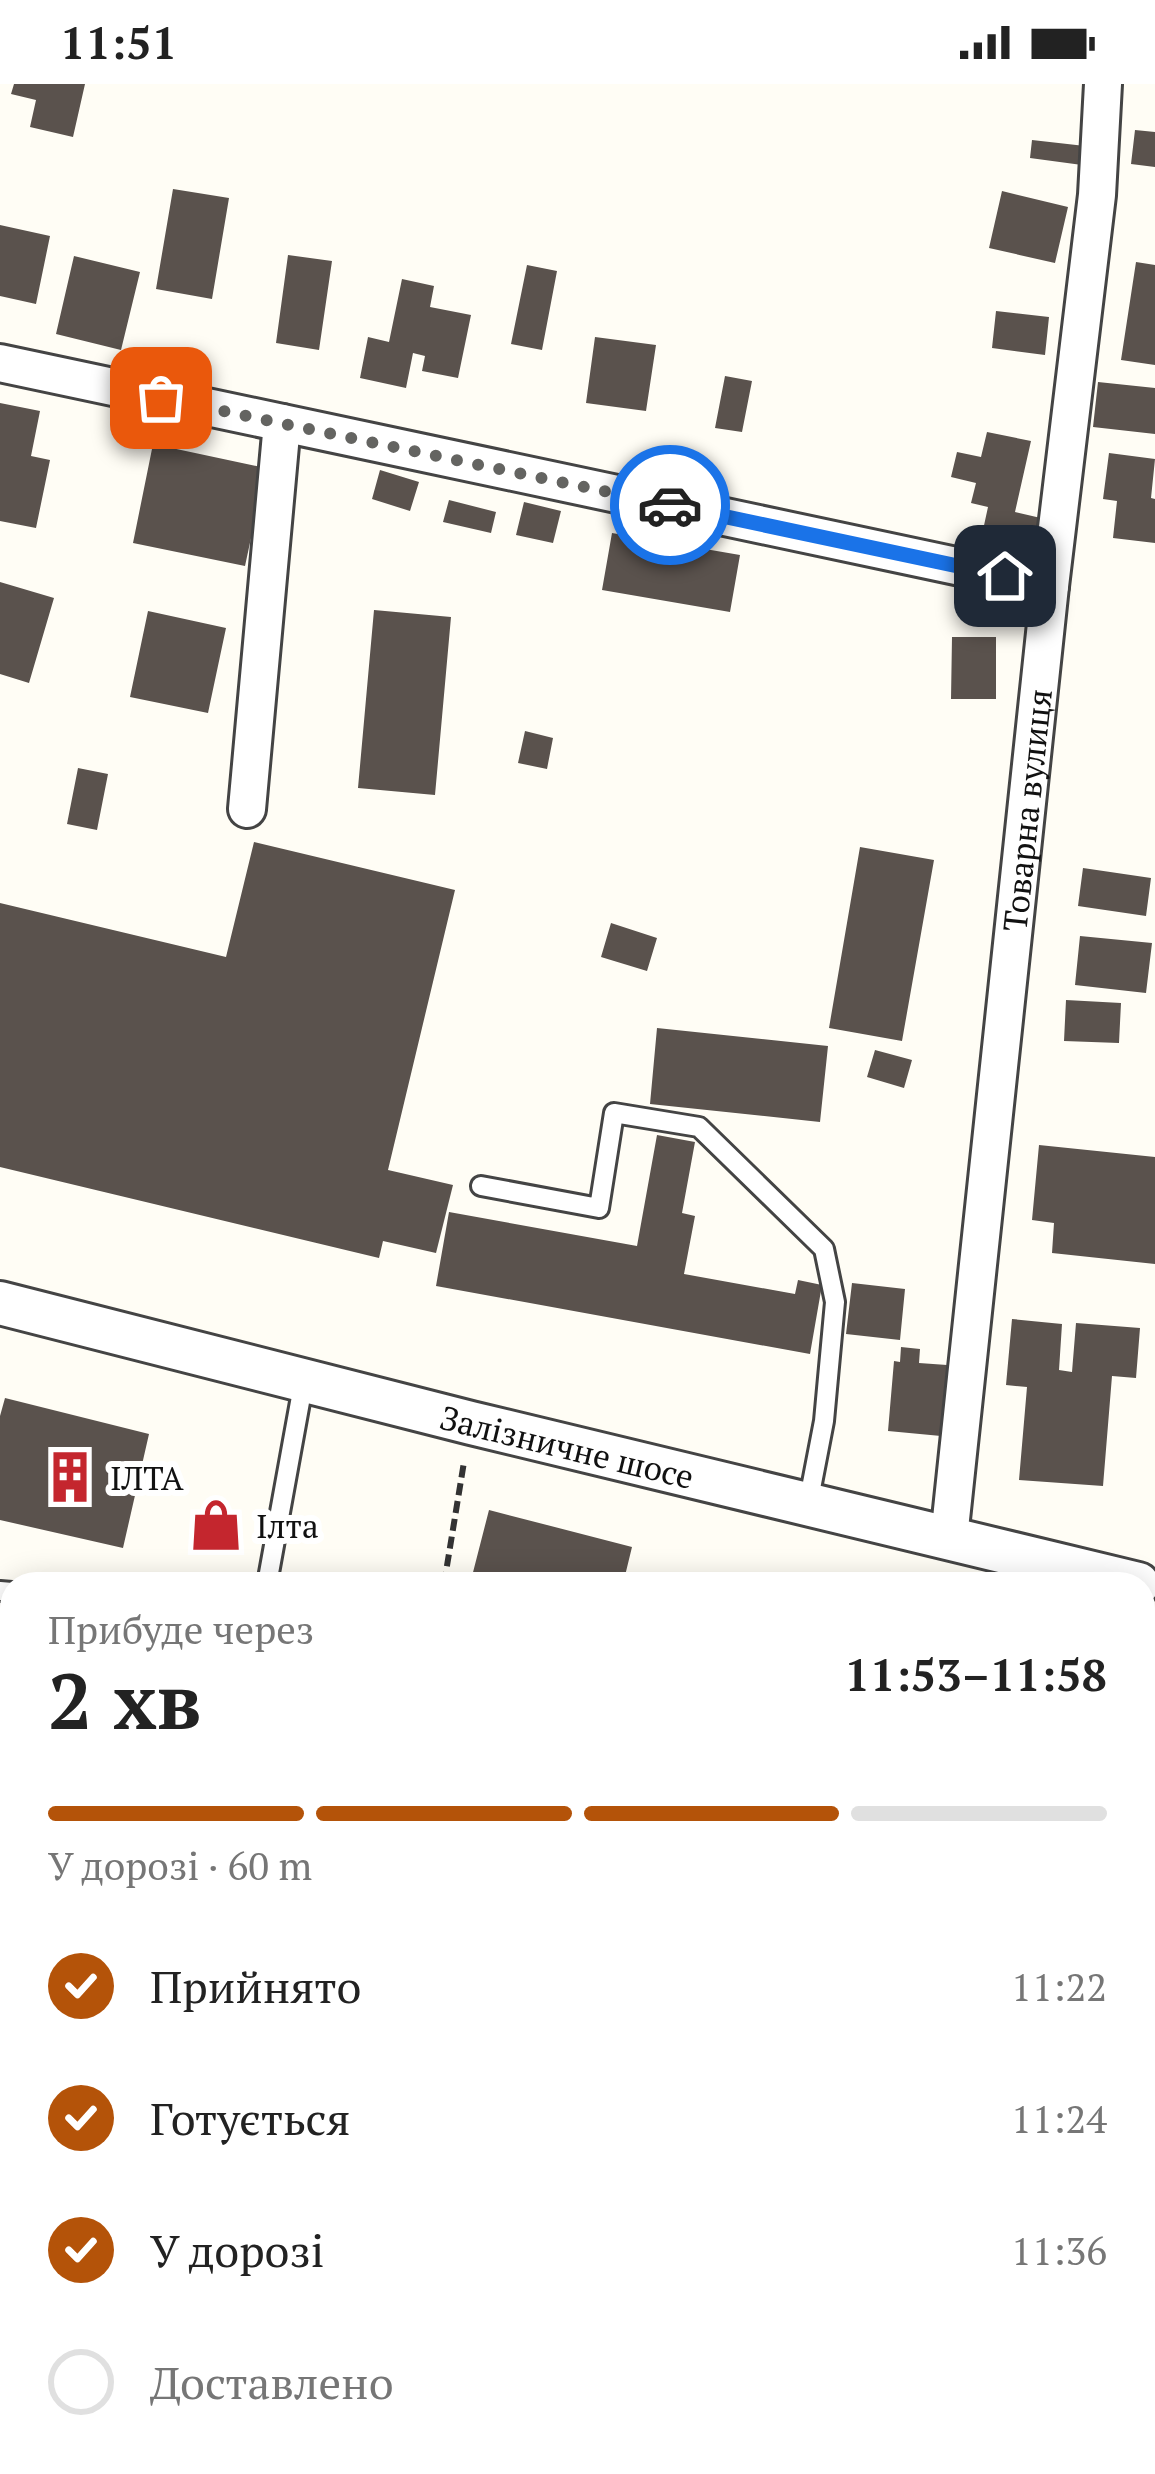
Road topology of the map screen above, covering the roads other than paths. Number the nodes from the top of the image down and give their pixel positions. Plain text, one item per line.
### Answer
1 (1103, 84) edge
2 (0, 363) edge
3 (282, 423) junction
4 (1050, 586) junction
5 (248, 808) dead end
6 (482, 1186) dead end
7 (0, 1303) edge
8 (304, 1380) junction
9 (808, 1504) junction
10 (949, 1538) junction
11 (269, 1572) edge
12 (1088, 1572) edge

1 - 4 street, Товарна вулиця
2 - 3 street
3 - 4 street
3 - 5 street
4 - 10 street, Товарна вулиця
6 - 9 lane
7 - 8 street, Залізничне шосе
8 - 9 street, Залізничне шосе
8 - 11 lane
9 - 10 street, Залізничне шосе
10 - 12 street, Залізничне шосе

